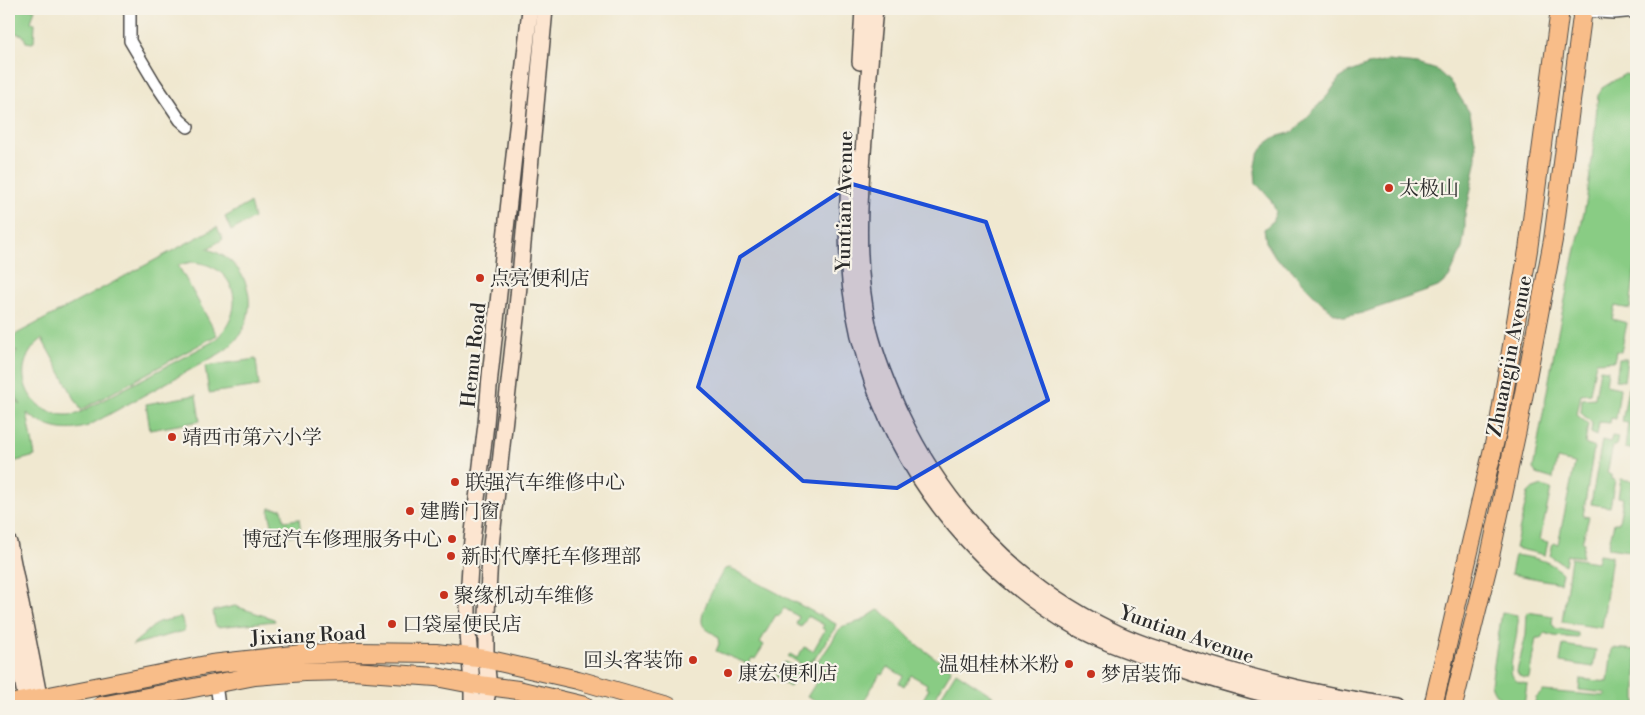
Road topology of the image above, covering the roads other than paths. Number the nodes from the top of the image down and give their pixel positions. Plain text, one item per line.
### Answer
1 (128, 9) edge
2 (530, 9) edge
3 (545, 9) edge
4 (863, 9) edge
5 (875, 9) edge
6 (1560, 9) edge
7 (1583, 10) edge
8 (1636, 11) edge
9 (188, 127) dead end
10 (9, 543) edge
11 (9, 608) edge
12 (477, 657) junction
13 (221, 663) junction
14 (176, 670) junction
15 (221, 683) junction
16 (481, 686) junction
17 (183, 691) junction
18 (28, 703) edge
19 (101, 706) edge
20 (219, 706) edge
21 (472, 706) edge
22 (485, 706) edge
23 (585, 706) edge
24 (668, 706) edge
25 (1314, 706) edge
26 (1397, 706) edge
27 (1432, 706) edge
28 (1453, 706) edge

1 - 9 street
2 - 12 main road, Hemu Road
3 - 12 main road, Hemu Road
4 - 25 main road, Yuntian Avenue
5 - 26 main road, Yuntian Avenue
6 - 27 main road, Zhuangjin Avenue
7 - 8 street
7 - 28 main road, Zhuangjin Avenue
10 - 18 main road
11 - 18 main road
12 - 13 main road, Jixiang Road
12 - 16 main road, Hemu Road
12 - 24 main road, Jixiang Road
13 - 14 main road, Jixiang Road
13 - 15 main road
14 - 17 main road
14 - 18 main road, Jixiang Road
15 - 16 main road, Jixiang Road
15 - 17 main road, Jixiang Road
15 - 20 street
16 - 21 main road, Hemu Road
16 - 22 main road, Hemu Road
16 - 23 main road, Jixiang Road
17 - 19 main road, Jixiang Road

